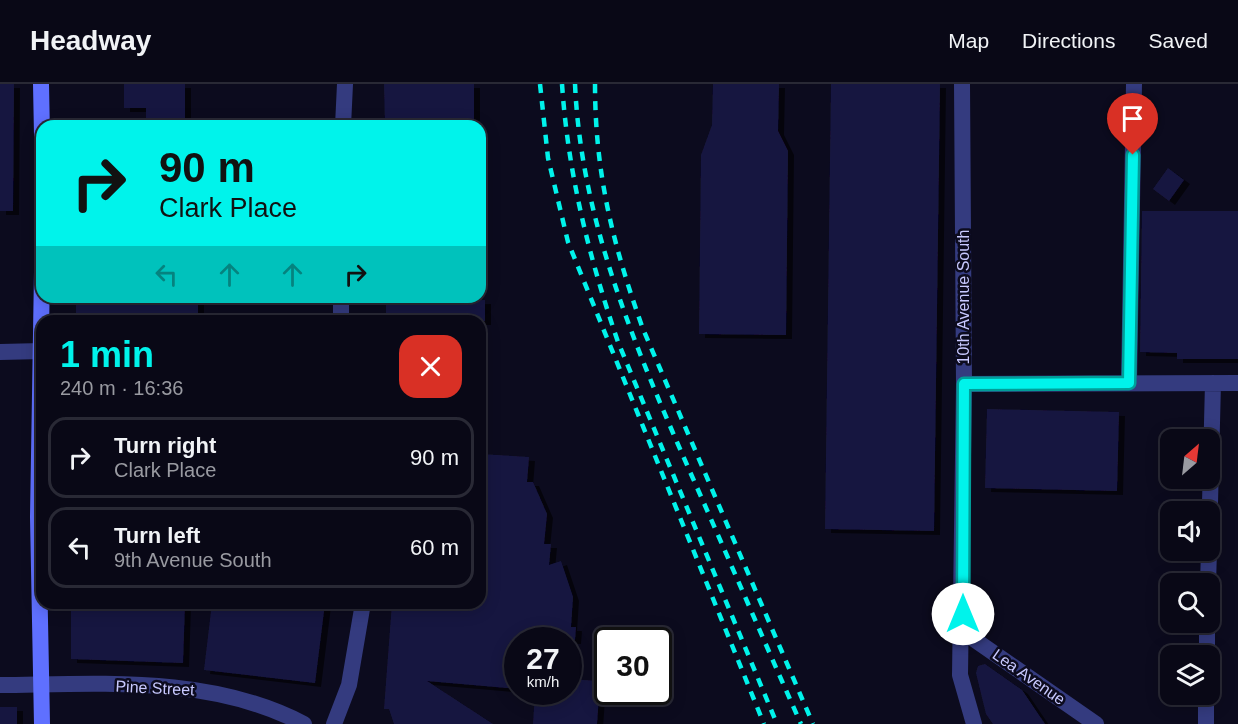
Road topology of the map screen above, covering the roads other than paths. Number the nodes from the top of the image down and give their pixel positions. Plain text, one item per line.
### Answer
1 (41, 84) edge
2 (345, 84) edge
3 (962, 84) edge
4 (1134, 84) edge
5 (42, 120) edge
6 (343, 120) edge
7 (36, 351) edge
8 (0, 352) edge
9 (1129, 383) junction
10 (1213, 383) junction
11 (1238, 383) edge
12 (964, 384) junction
13 (1210, 501) edge
14 (40, 609) edge
15 (362, 609) edge
16 (962, 631) junction
17 (0, 685) edge
18 (41, 685) junction
19 (1206, 705) edge
20 (42, 724) edge
21 (304, 724) edge
22 (334, 724) edge
23 (974, 724) edge
24 (1096, 724) edge
25 (1206, 724) edge

1 - 5 main road
2 - 6 street
3 - 12 street, 10th Avenue South
4 - 9 street
7 - 8 street
9 - 10 street
9 - 12 street
10 - 11 street
10 - 13 street
12 - 16 street, 10th Avenue South
14 - 18 main road
15 - 22 street
16 - 23 street, 10th Avenue South
16 - 24 street, Lea Avenue
17 - 18 street, Pine Street
18 - 20 main road
18 - 21 street, Pine Street
19 - 25 street

